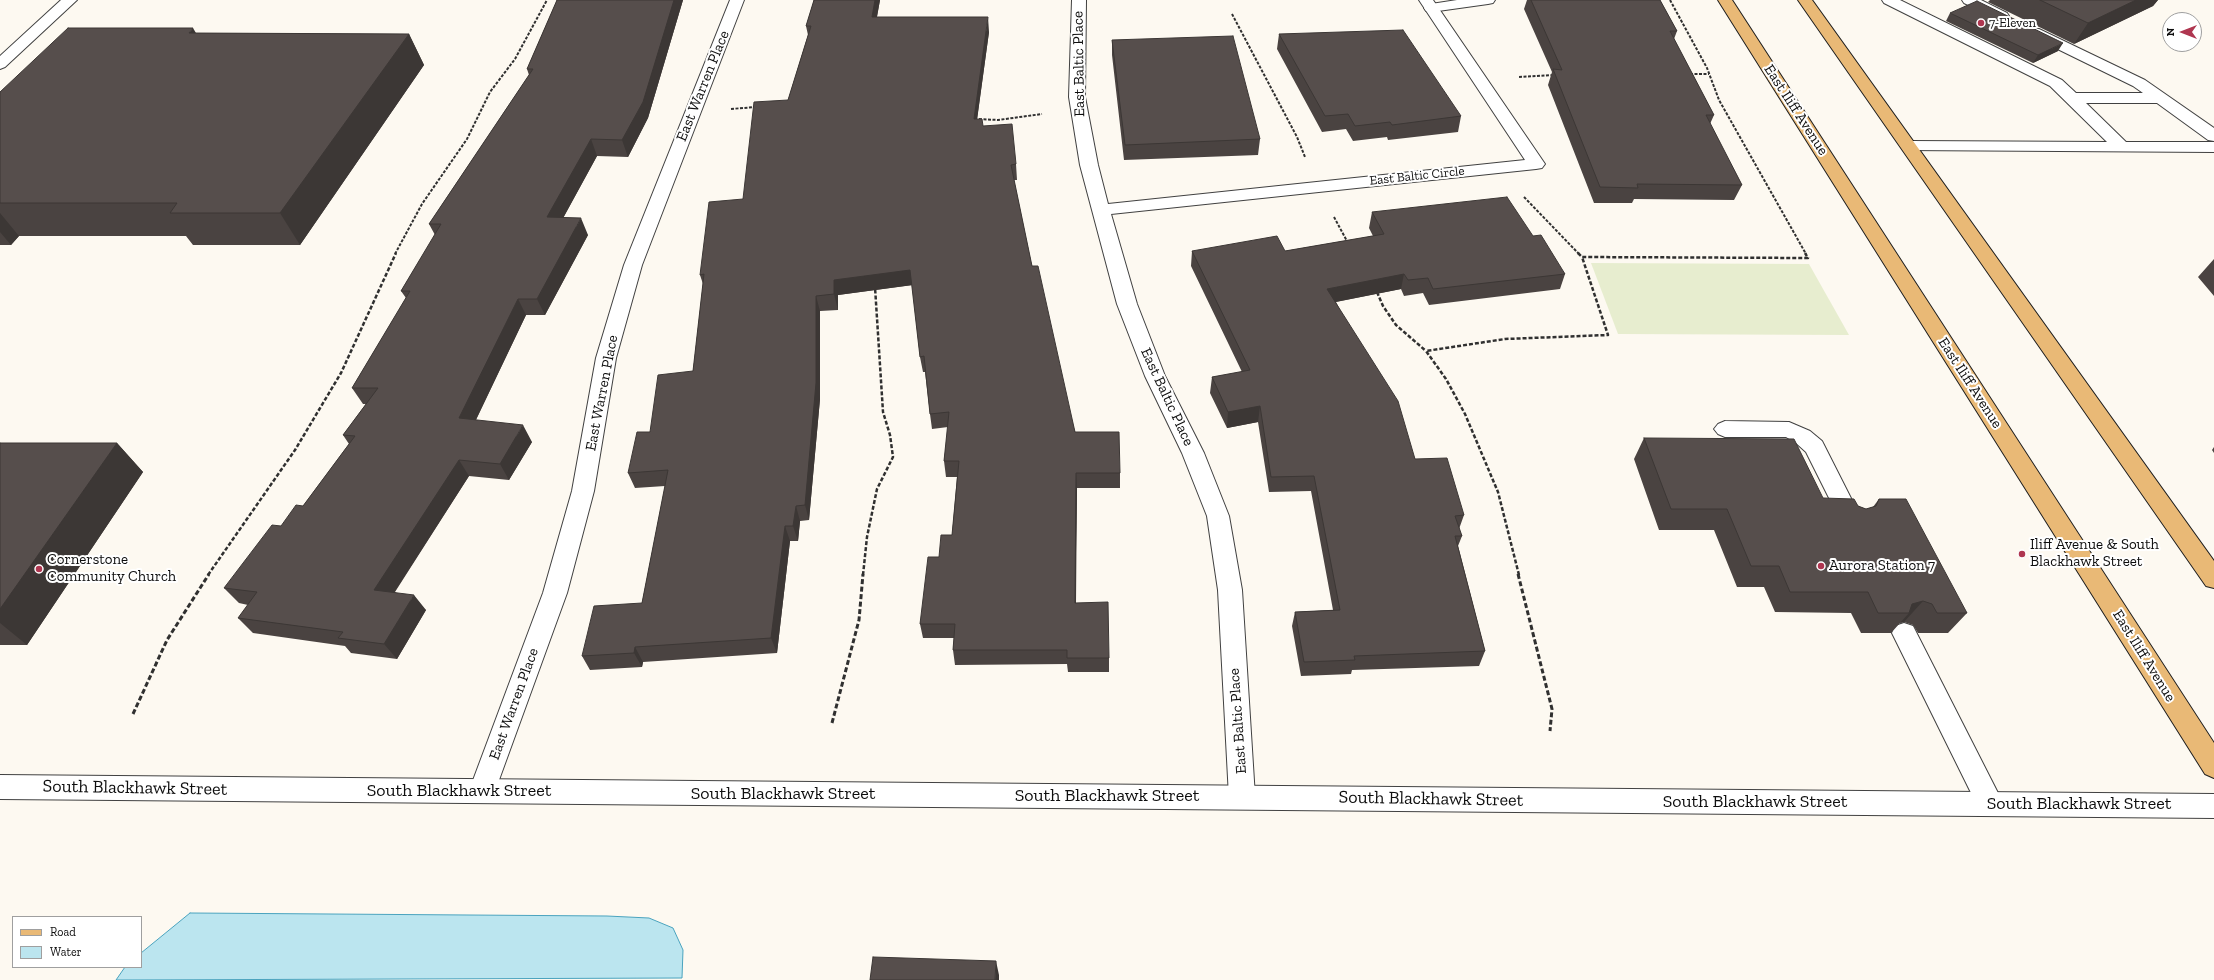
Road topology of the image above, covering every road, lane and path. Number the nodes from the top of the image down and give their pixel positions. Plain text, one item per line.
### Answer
1 (70, 0) edge
2 (547, 0) edge
3 (738, 0) edge
4 (1079, 0) edge
5 (1488, 0) edge
6 (1670, 0) edge
7 (1726, 0) edge
8 (1805, 0) edge
9 (1889, 0) edge
10 (1970, 0) edge
11 (1428, 4) edge
12 (1232, 14) dead end
13 (0, 64) edge
14 (1688, 74) edge
15 (1709, 74) junction
16 (1555, 75) edge
17 (1516, 78) dead end
18 (2072, 98) junction
19 (2160, 98) junction
20 (762, 107) edge
21 (730, 110) dead end
22 (1042, 114) dead end
23 (974, 119) edge
24 (2214, 136) edge
25 (1910, 146) junction
26 (2122, 147) junction
27 (2214, 147) edge
28 (1306, 158) dead end
29 (1520, 193) dead end
30 (1101, 210) junction
31 (1331, 211) dead end
32 (1349, 245) edge
33 (1582, 257) junction
34 (1374, 285) edge
35 (875, 286) edge
36 (1426, 351) junction
37 (1725, 429) dead end
38 (1851, 520) edge
39 (2214, 579) edge
40 (1904, 633) edge
41 (133, 714) dead end
42 (832, 723) dead end
43 (1550, 731) dead end
44 (2214, 766) edge
45 (0, 787) edge
46 (482, 792) junction
47 (1242, 797) junction
48 (1990, 804) junction
49 (2214, 806) edge

1 - 13 street
2 - 41 path
3 - 46 street, East Warren Place
4 - 30 street, East Baltic Place
5 - 11 street
6 - 15 path
7 - 44 main road, East Iliff Avenue
8 - 25 main road
9 - 18 street
10 - 19 street
11 - 30 street, East Baltic Circle
12 - 28 path
14 - 15 path
15 - 33 path
16 - 17 path
18 - 19 street
18 - 26 street
19 - 24 street
20 - 21 path
22 - 23 path
25 - 26 street
25 - 39 main road
26 - 27 street
29 - 33 path
30 - 47 street, East Baltic Place
31 - 32 path
33 - 36 path
34 - 36 path
35 - 42 path
36 - 43 path
37 - 38 street
40 - 48 street
45 - 46 street, South Blackhawk Street
46 - 47 street, South Blackhawk Street
47 - 48 street, South Blackhawk Street
48 - 49 street, South Blackhawk Street

